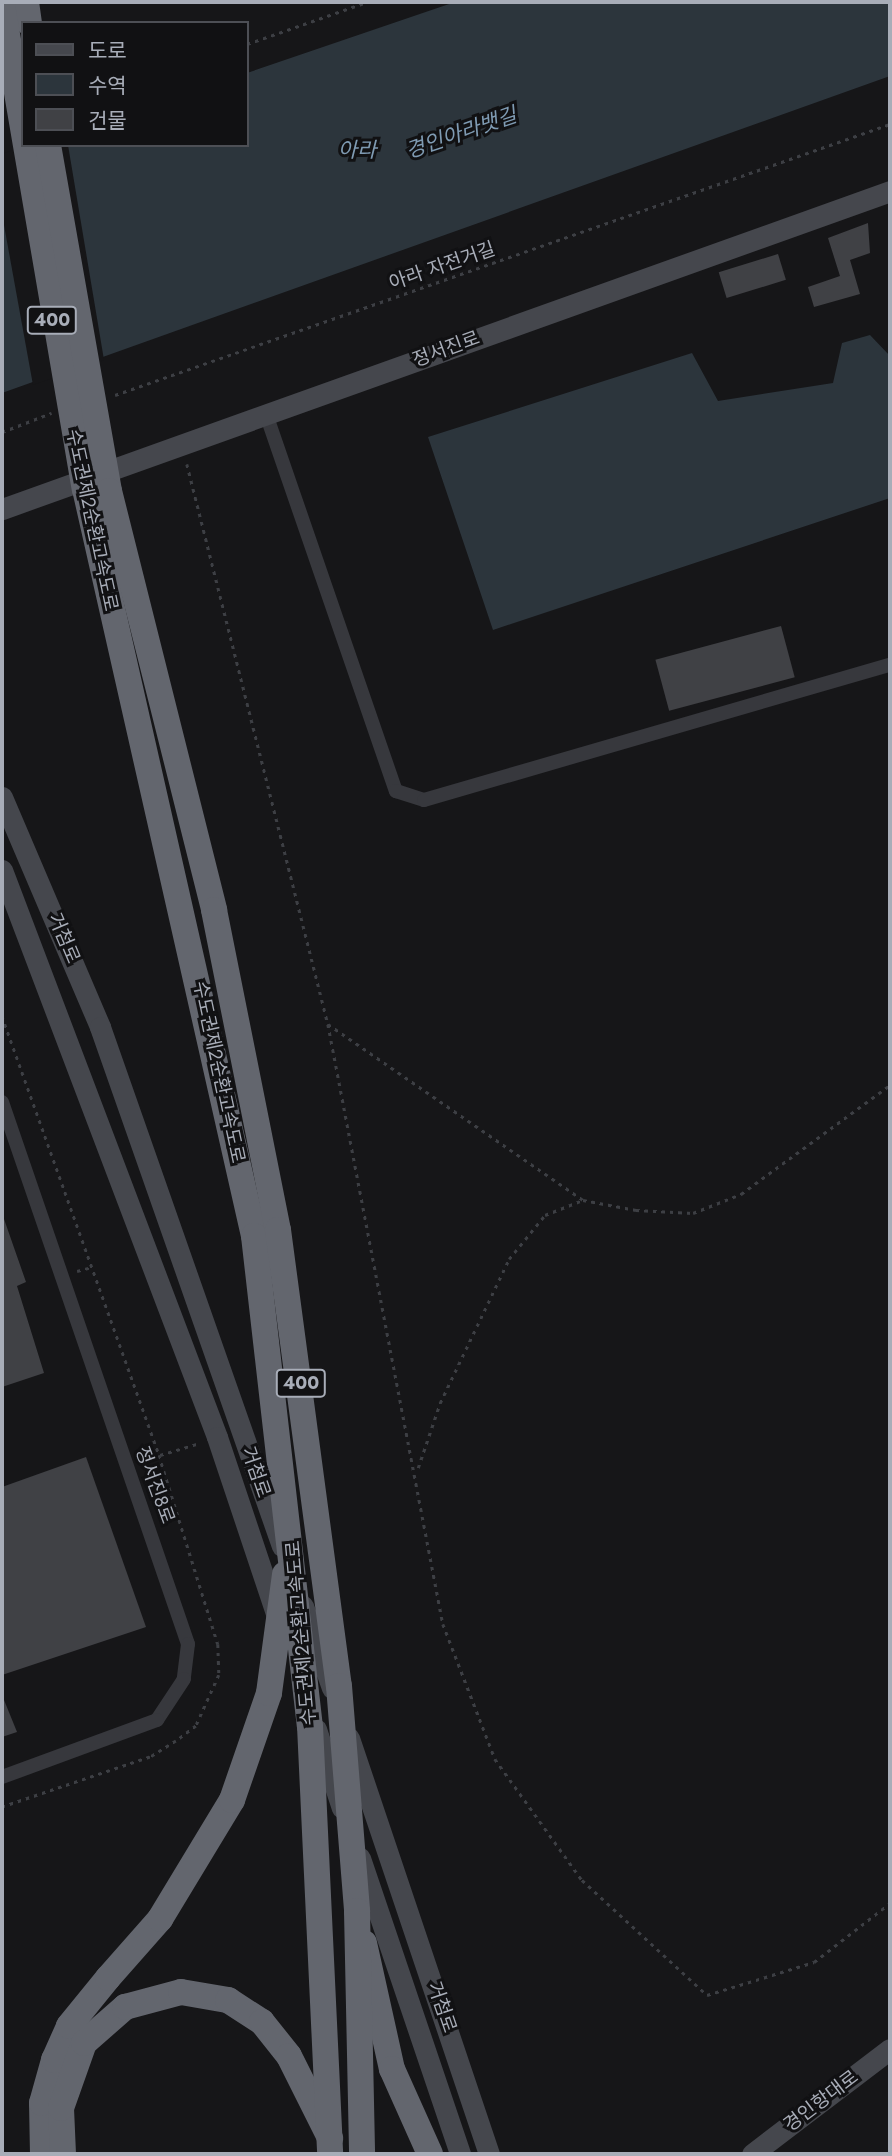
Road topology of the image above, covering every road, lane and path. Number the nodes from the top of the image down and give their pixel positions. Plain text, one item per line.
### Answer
1 (26, 2) edge
2 (367, 2) edge
3 (2, 5) edge
4 (29, 21) edge
5 (248, 44) edge
6 (21, 116) edge
7 (890, 124) edge
8 (26, 147) edge
9 (48, 147) edge
10 (890, 191) edge
11 (110, 397) dead end
12 (65, 410) dead end
13 (266, 414) junction
14 (2, 432) edge
15 (182, 443) junction
16 (2, 509) edge
17 (890, 665) edge
18 (2, 797) edge
19 (2, 870) edge
20 (328, 1024) junction
21 (890, 1084) edge
22 (2, 1102) edge
23 (583, 1200) junction
24 (217, 1437) junction
25 (159, 1455) dead end
26 (418, 1469) junction
27 (292, 1530) junction
28 (2, 1777) edge
29 (890, 1903) edge
30 (357, 1911) junction
31 (890, 2049) edge
32 (330, 2146) edge
33 (43, 2154) edge
34 (63, 2154) edge
35 (362, 2154) edge
36 (430, 2154) edge
37 (460, 2154) edge
38 (489, 2154) edge
39 (752, 2154) edge

1 - 4 highway
2 - 5 path
3 - 6 highway, 수도권제2순환고속도로 / 400, bridge
7 - 11 path, 아라 자전거길
8 - 27 highway, 수도권제2순환고속도로 / 400, bridge
9 - 30 highway, 수도권제2순환고속도로 / 400, bridge
10 - 13 street, 정서진로
12 - 14 path
13 - 15 street, 정서진로
13 - 17 street
15 - 16 street, 정서진로
15 - 20 path
18 - 38 street, 거첨로
19 - 24 street, 거첨로
20 - 23 path
20 - 26 path
21 - 23 path
22 - 28 street, 정서진8로
23 - 26 path
24 - 25 path
24 - 37 street, 거첨로
26 - 29 path
27 - 32 highway, 수도권제2순환고속도로 / 400, bridge
27 - 33 highway, bridge
30 - 35 highway, 수도권제2순환고속도로 / 400, bridge
30 - 36 highway, bridge
31 - 39 street, 경인항대로
32 - 34 highway

